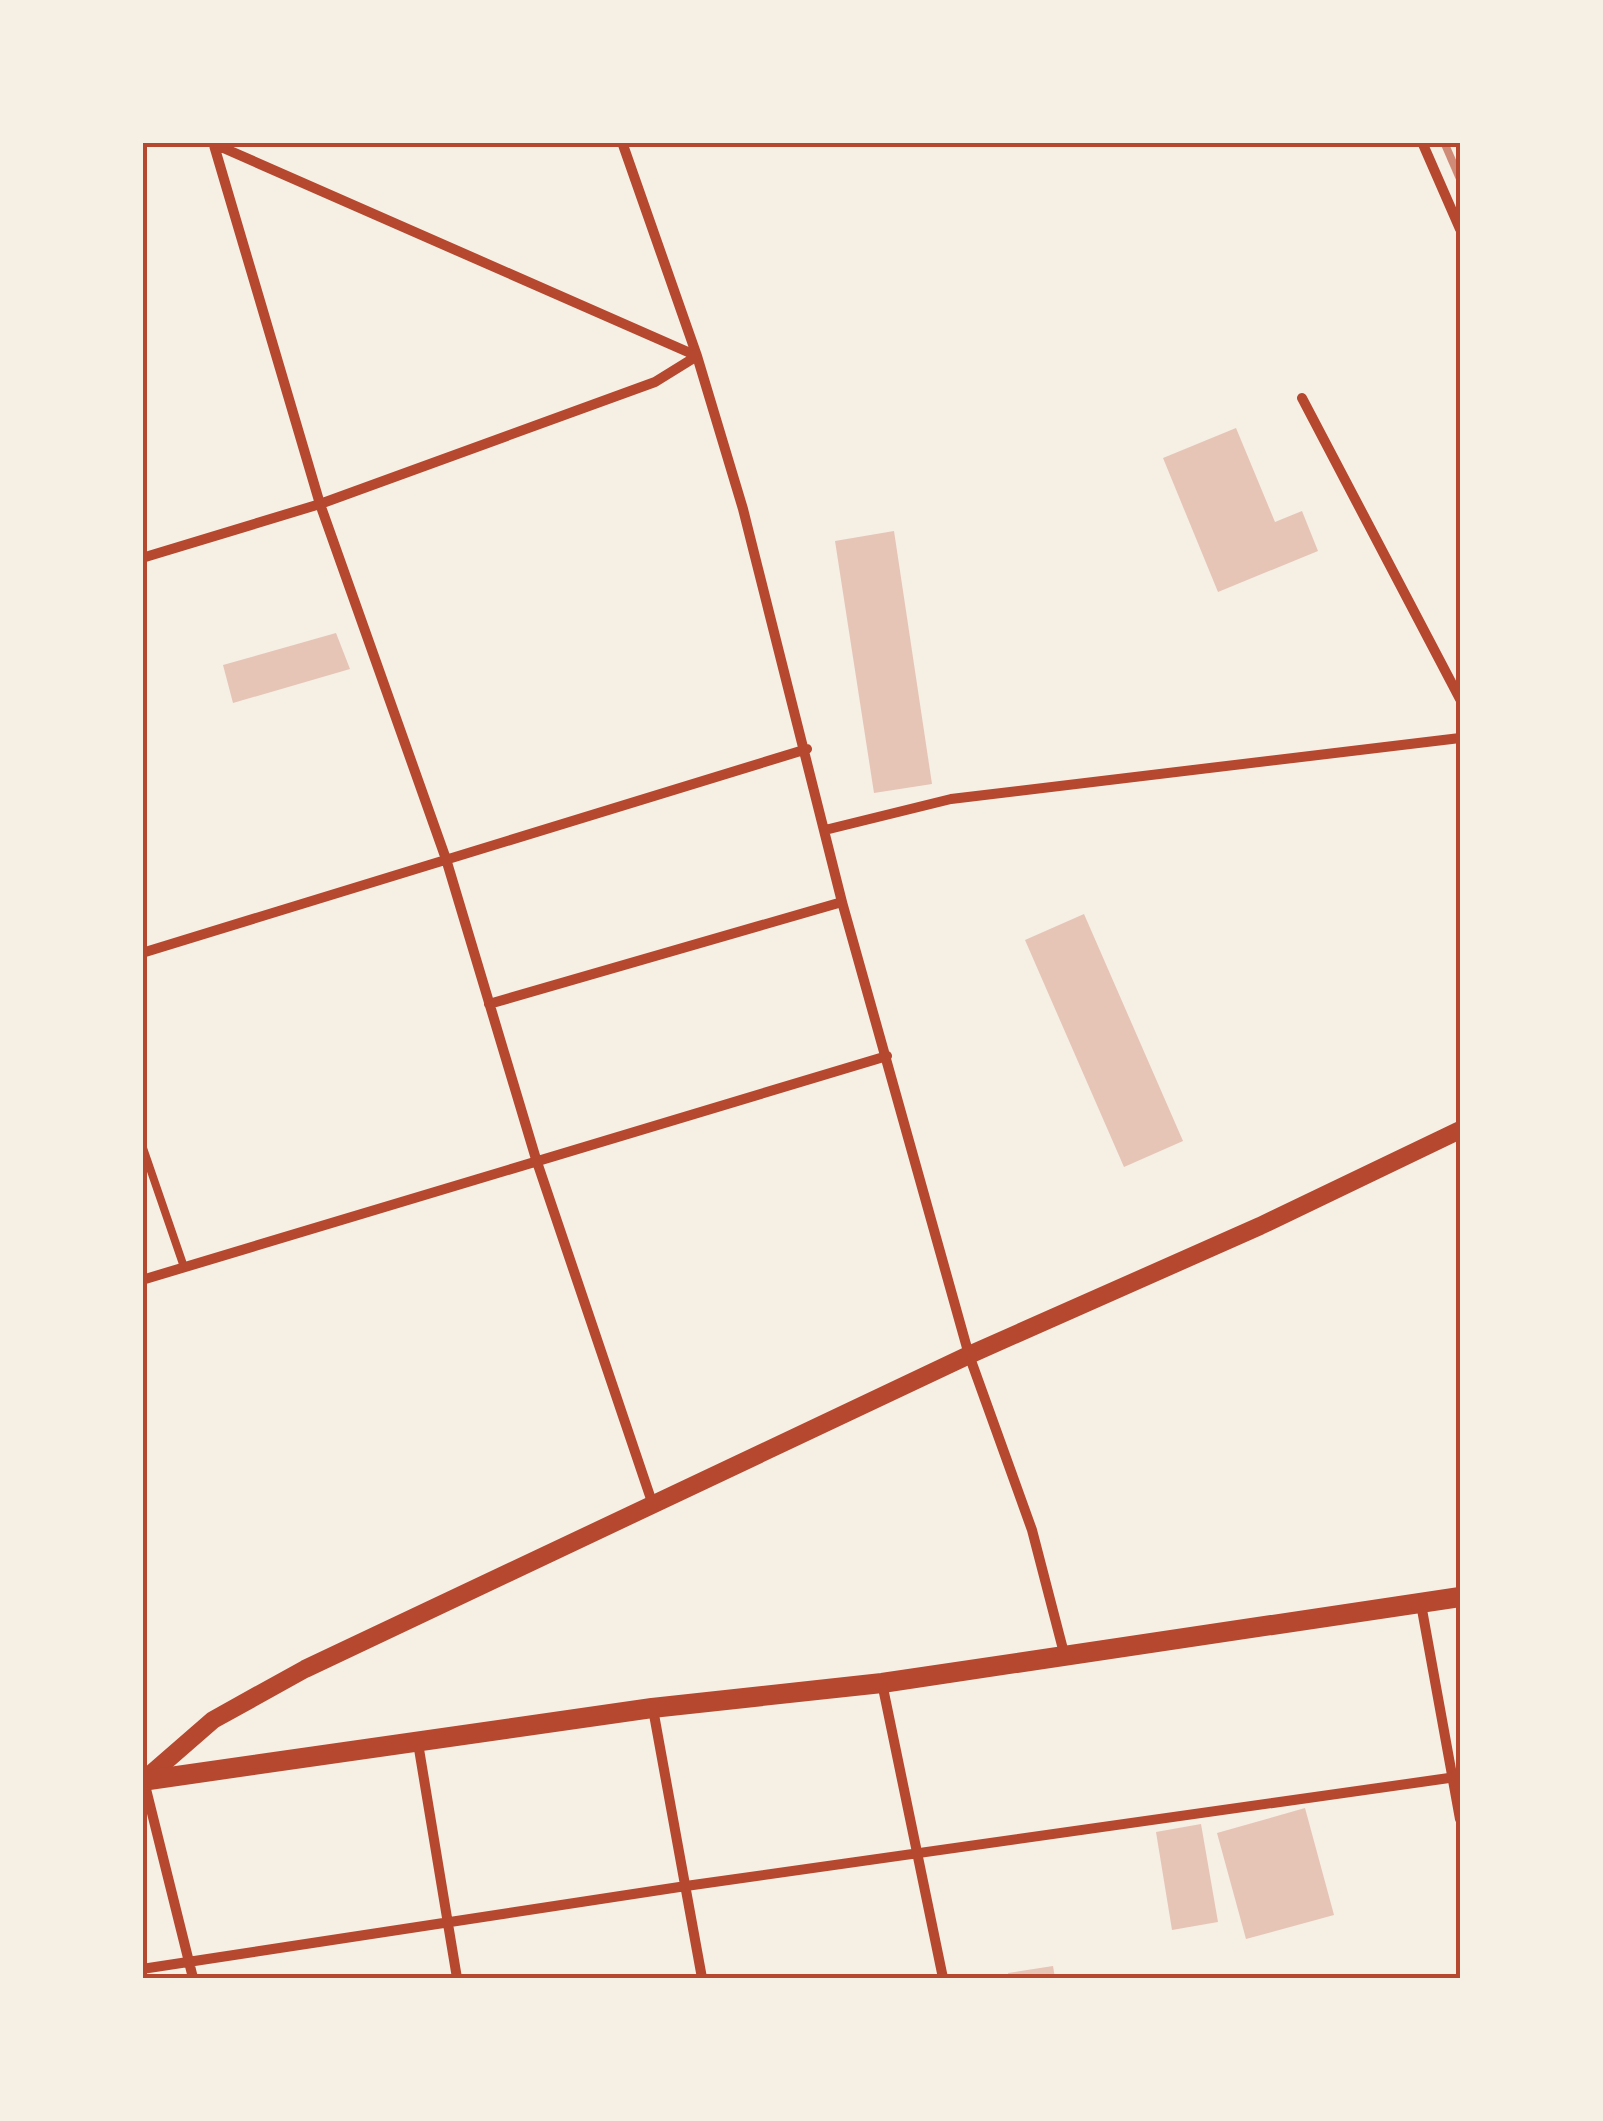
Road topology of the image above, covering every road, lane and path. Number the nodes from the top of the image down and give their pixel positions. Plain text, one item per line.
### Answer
1 (622, 142) edge
2 (1422, 142) edge
3 (212, 143) edge
4 (1460, 228) edge
5 (697, 356) junction
6 (1302, 398) dead end
7 (320, 504) junction
8 (142, 558) edge
9 (1460, 700) edge
10 (1460, 738) edge
11 (807, 749) junction
12 (824, 830) junction
13 (446, 859) junction
14 (842, 902) junction
15 (142, 953) edge
16 (489, 1004) junction
17 (887, 1056) junction
18 (1460, 1130) edge
19 (142, 1145) edge
20 (536, 1159) junction
21 (184, 1267) junction
22 (142, 1280) edge
23 (968, 1355) junction
24 (653, 1505) junction
25 (1460, 1598) edge
26 (1421, 1604) junction
27 (1065, 1658) junction
28 (882, 1684) junction
29 (652, 1708) junction
30 (418, 1743) junction
31 (1450, 1778) junction
32 (143, 1781) edge
33 (1460, 1819) edge
34 (916, 1856) junction
35 (686, 1886) junction
36 (447, 1924) junction
37 (190, 1962) junction
38 (142, 1969) edge
39 (193, 1978) edge
40 (456, 1978) edge
41 (702, 1978) edge
42 (943, 1978) edge

1 - 5 street
2 - 4 street
3 - 5 street
3 - 7 street
5 - 7 street
5 - 11 street
6 - 9 street
7 - 8 street
7 - 13 street
10 - 12 street
11 - 12 street
11 - 13 street
12 - 14 street
13 - 15 street
13 - 16 street
14 - 16 street
14 - 17 street
16 - 20 street
17 - 20 street
17 - 23 street
18 - 23 street
19 - 21 lane
20 - 21 street
20 - 24 street
21 - 22 street
23 - 24 street
23 - 27 street
24 - 32 street
25 - 26 main road
26 - 27 main road
26 - 31 street
27 - 28 main road
28 - 29 main road
28 - 34 street
29 - 30 main road
29 - 35 street
30 - 32 main road
30 - 36 street
31 - 33 street
31 - 34 street
32 - 37 street
34 - 35 street
34 - 42 street
35 - 36 street
35 - 41 street
36 - 37 street
36 - 40 street
37 - 38 street
37 - 39 street

